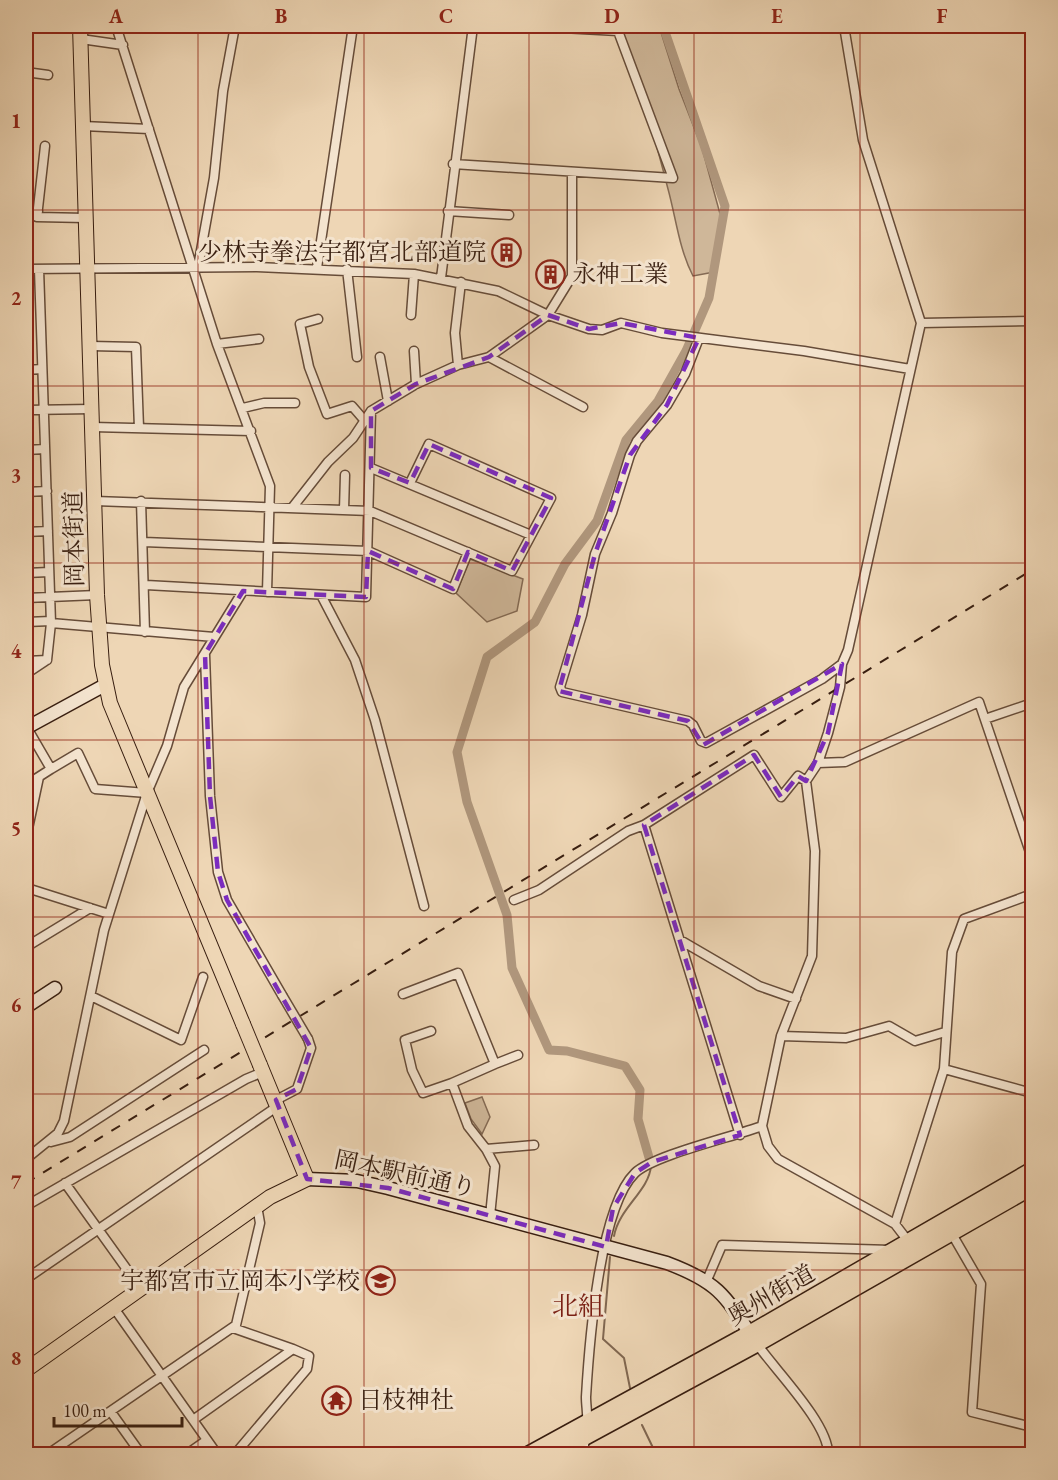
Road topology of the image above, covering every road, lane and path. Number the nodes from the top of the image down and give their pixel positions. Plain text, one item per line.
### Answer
1 (116, 26) edge
2 (235, 26) edge
3 (352, 26) edge
4 (473, 26) edge
5 (525, 26) edge
6 (844, 26) edge
7 (81, 32) edge
8 (123, 45) junction
9 (26, 72) edge
10 (48, 75) dead end
11 (83, 126) junction
12 (150, 129) junction
13 (45, 146) dead end
14 (453, 164) junction
15 (572, 172) junction
16 (448, 210) junction
17 (38, 211) junction
18 (26, 212) edge
19 (509, 215) dead end
20 (86, 218) junction
21 (195, 267) junction
22 (26, 268) edge
23 (317, 268) junction
24 (39, 269) junction
25 (88, 270) junction
26 (347, 270) junction
27 (414, 274) junction
28 (441, 278) junction
29 (461, 282) junction
30 (411, 315) dead end
31 (549, 315) junction
32 (318, 319) dead end
33 (1032, 321) edge
34 (921, 323) junction
35 (698, 338) junction
36 (259, 339) dead end
37 (217, 344) junction
38 (91, 346) junction
39 (414, 351) dead end
40 (357, 357) dead end
41 (380, 357) dead end
42 (489, 357) junction
43 (458, 365) junction
44 (42, 369) junction
45 (910, 369) junction
46 (26, 370) edge
47 (416, 384) junction
48 (388, 401) junction
49 (296, 403) dead end
50 (583, 407) dead end
51 (243, 408) junction
52 (92, 409) junction
53 (26, 410) edge
54 (44, 410) junction
55 (371, 411) junction
56 (364, 421) junction
57 (93, 427) junction
58 (139, 428) junction
59 (251, 431) junction
60 (45, 449) junction
61 (26, 450) edge
62 (371, 468) junction
63 (345, 475) dead end
64 (410, 483) junction
65 (46, 491) junction
66 (26, 492) edge
67 (95, 501) junction
68 (141, 501) junction
69 (269, 507) junction
70 (292, 508) junction
71 (344, 510) junction
72 (370, 511) junction
73 (48, 531) junction
74 (26, 532) edge
75 (531, 535) junction
76 (144, 542) junction
77 (268, 547) junction
78 (368, 551) junction
79 (468, 552) junction
80 (49, 572) junction
81 (26, 573) edge
82 (146, 585) junction
83 (243, 591) junction
84 (267, 592) junction
85 (97, 595) junction
86 (321, 595) junction
87 (50, 597) junction
88 (26, 598) edge
89 (26, 622) edge
90 (51, 622) junction
91 (99, 629) junction
92 (145, 632) junction
93 (214, 638) junction
94 (205, 654) junction
95 (47, 660) junction
96 (26, 661) edge
97 (842, 664) junction
98 (26, 674) edge
99 (105, 685) junction
100 (1032, 703) edge
101 (985, 719) junction
102 (26, 727) edge
103 (818, 763) junction
104 (51, 769) junction
105 (39, 777) junction
106 (806, 782) junction
107 (26, 785) edge
108 (147, 793) junction
109 (644, 825) junction
110 (26, 838) edge
111 (1032, 858) edge
112 (27, 888) dead end
113 (1032, 894) edge
114 (514, 900) dead end
115 (424, 906) dead end
116 (90, 908) junction
117 (109, 914) junction
118 (680, 940) junction
119 (26, 947) edge
120 (203, 977) dead end
121 (55, 988) dead end
122 (403, 994) dead end
123 (91, 996) junction
124 (796, 999) junction
125 (26, 1006) edge
126 (430, 1031) dead end
127 (945, 1032) junction
128 (781, 1036) junction
129 (204, 1050) dead end
130 (518, 1055) dead end
131 (495, 1064) junction
132 (262, 1069) junction
133 (944, 1069) junction
134 (453, 1083) junction
135 (1032, 1094) edge
136 (277, 1103) junction
137 (762, 1126) junction
138 (740, 1135) junction
139 (48, 1143) junction
140 (534, 1145) dead end
141 (486, 1149) junction
142 (26, 1159) edge
143 (1032, 1170) edge
144 (307, 1179) junction
145 (65, 1183) junction
146 (1032, 1187) edge
147 (26, 1206) edge
148 (256, 1206) junction
149 (490, 1216) junction
150 (895, 1224) junction
151 (99, 1228) junction
152 (952, 1234) junction
153 (908, 1241) junction
154 (606, 1247) junction
155 (893, 1250) junction
156 (26, 1279) edge
157 (706, 1280) junction
158 (141, 1289) junction
159 (114, 1308) junction
160 (233, 1328) junction
161 (754, 1339) junction
162 (293, 1349) junction
163 (26, 1370) edge
164 (163, 1376) junction
165 (111, 1412) junction
166 (193, 1420) junction
167 (1032, 1427) edge
168 (586, 1429) junction
169 (207, 1440) junction
170 (48, 1455) edge
171 (141, 1455) edge
172 (188, 1455) edge
173 (217, 1455) edge
174 (235, 1455) edge
175 (529, 1455) edge
176 (554, 1455) edge
177 (583, 1455) edge
178 (828, 1455) edge

1 - 8 street
2 - 21 street
3 - 23 street
4 - 14 street
5 - 15 street
6 - 34 street
7 - 8 street
7 - 11 main road, 岡本街道
8 - 12 street
9 - 10 street
11 - 12 street
11 - 20 main road, 岡本街道
12 - 21 street
13 - 17 street
14 - 15 street
14 - 16 street
15 - 31 street
16 - 19 street
16 - 28 street
17 - 18 street
17 - 20 street
20 - 25 main road, 岡本街道
21 - 23 street
21 - 25 street
21 - 37 street
22 - 24 street
23 - 26 street
24 - 25 street
24 - 44 street
25 - 38 main road, 岡本街道
26 - 27 street
26 - 40 street
27 - 28 street
27 - 30 street
28 - 29 street
29 - 31 street
29 - 43 street
31 - 35 street
31 - 42 street
32 - 56 street
33 - 34 street
34 - 45 street
35 - 45 street
35 - 97 street
36 - 37 street
37 - 51 street
38 - 52 main road, 岡本街道
38 - 58 street
39 - 47 street
41 - 48 street
42 - 43 street
42 - 50 street
43 - 47 street
44 - 46 street
44 - 54 street
45 - 97 street
47 - 48 street
48 - 55 street
49 - 51 street
51 - 59 street
52 - 54 street
52 - 57 main road, 岡本街道
53 - 54 street
54 - 60 street
55 - 56 street
55 - 62 street
56 - 70 street
57 - 58 street
57 - 67 main road, 岡本街道
58 - 59 street
59 - 69 street
60 - 61 street
60 - 65 street
62 - 64 street
62 - 72 street
63 - 71 street
64 - 75 street
64 - 75 street
65 - 66 street
65 - 73 street
67 - 68 street
67 - 85 main road, 岡本街道
68 - 69 street
68 - 76 street
69 - 70 street
69 - 77 street
70 - 71 street
71 - 72 street
72 - 78 street
72 - 79 street
73 - 74 street
73 - 80 street
75 - 79 street
76 - 77 street
76 - 82 street
77 - 78 street
77 - 84 street
78 - 79 street
78 - 86 street
80 - 81 street
80 - 87 street
82 - 83 street
82 - 92 street
83 - 84 street
83 - 93 street
84 - 86 street
85 - 87 street
85 - 91 main road, 岡本街道
86 - 115 street
87 - 88 street
87 - 90 street
89 - 90 street
90 - 91 street
90 - 95 street
91 - 92 street
91 - 99 main road, 岡本街道
92 - 93 street
93 - 94 street
94 - 108 street
94 - 136 street, bridge
95 - 96 street
95 - 98 street
97 - 103 street
99 - 102 street
99 - 108 main road, 岡本街道
100 - 101 street
101 - 103 street
101 - 111 street
102 - 104 street
103 - 106 street
104 - 105 street
104 - 108 street
105 - 107 street
105 - 110 street
106 - 109 street
106 - 124 street
108 - 117 street
108 - 132 main road, 岡本街道, bridge
109 - 114 street
109 - 118 street
112 - 116 street
113 - 127 street
116 - 117 street
116 - 119 street
117 - 123 street
118 - 124 street
118 - 138 street
120 - 123 street
121 - 125 street
122 - 131 street
123 - 139 street
124 - 128 street
126 - 134 street
127 - 128 street
127 - 133 street
128 - 137 street
129 - 139 street
130 - 131 street
131 - 134 street
132 - 136 main road
132 - 145 street
133 - 135 street
133 - 150 street
134 - 141 street
136 - 144 main road
136 - 151 street
137 - 138 street
137 - 150 street
138 - 154 street
139 - 142 street
140 - 141 street
141 - 149 street
143 - 153 highway, 奥州街道
144 - 148 main road, 岡本駅前通り
144 - 149 street, 岡本駅前通り
145 - 147 street
145 - 151 street
146 - 152 highway, 奥州街道
148 - 158 main road, 岡本駅前通り
148 - 160 street
149 - 154 street, 岡本駅前通り
150 - 153 street
151 - 156 street
151 - 158 street
152 - 161 highway, 奥州街道
152 - 167 street
153 - 155 highway, 奥州街道
154 - 157 street, 岡本駅前通り
154 - 168 street
155 - 157 street
155 - 161 highway, 奥州街道
157 - 161 street, 岡本駅前通り
158 - 159 main road, 岡本駅前通り
159 - 163 main road, 岡本駅前通り
159 - 164 street
160 - 162 street
160 - 164 street
161 - 168 highway, 奥州街道
161 - 178 street
162 - 166 street
162 - 174 street
164 - 165 street
164 - 166 street
165 - 170 street
165 - 171 street
166 - 169 street
168 - 175 highway, 奥州街道
168 - 176 highway, 奥州街道
168 - 177 street
169 - 172 street
169 - 173 street

